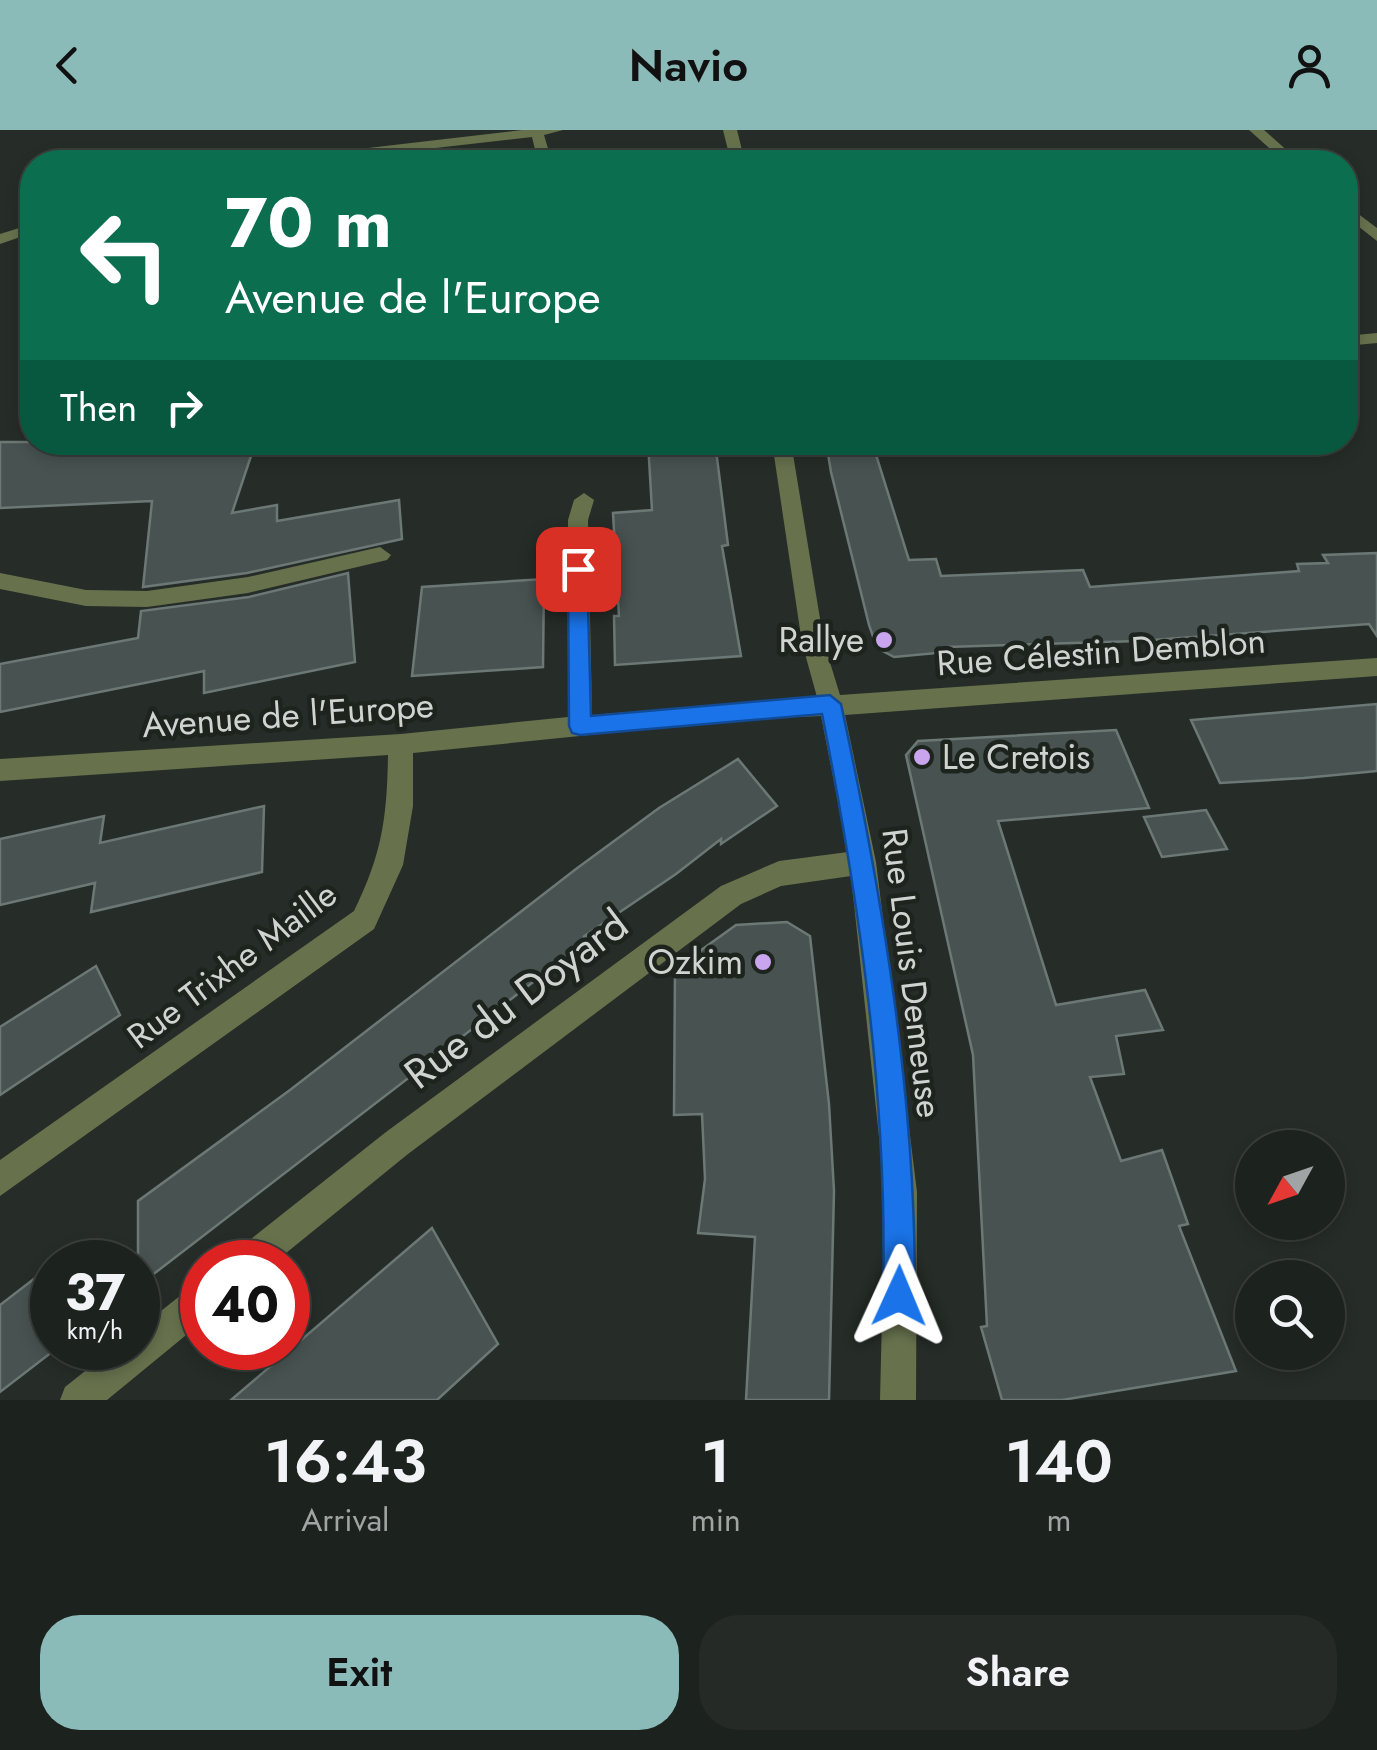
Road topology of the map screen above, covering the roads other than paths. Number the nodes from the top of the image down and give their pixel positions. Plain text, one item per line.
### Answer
1 (556, 130) edge
2 (1256, 130) edge
3 (537, 132) edge
4 (384, 150) edge
5 (1279, 150) edge
6 (1358, 219) edge
7 (1377, 236) edge
8 (783, 455) edge
9 (584, 500) dead end
10 (380, 555) dead end
11 (0, 581) edge
12 (1377, 667) edge
13 (830, 704) junction
14 (580, 726) junction
15 (401, 744) junction
16 (0, 770) edge
17 (863, 862) junction
18 (0, 1180) edge
19 (275, 1240) edge
20 (180, 1318) edge
21 (78, 1400) edge
22 (898, 1400) edge

1 - 3 street
2 - 5 street
3 - 4 street
6 - 7 street
8 - 13 street, Rue Louis Demeuse
9 - 14 street
10 - 11 street
12 - 13 street, Rue Célestin Demblon
13 - 14 street, Avenue de l'Europe
13 - 17 street, Rue Louis Demeuse
14 - 15 street, Avenue de l'Europe
15 - 16 street, Avenue de l'Europe
15 - 18 street, Rue Trixhe Maille
17 - 19 street, Rue du Doyard
17 - 22 street, Rue Louis Demeuse
20 - 21 street

